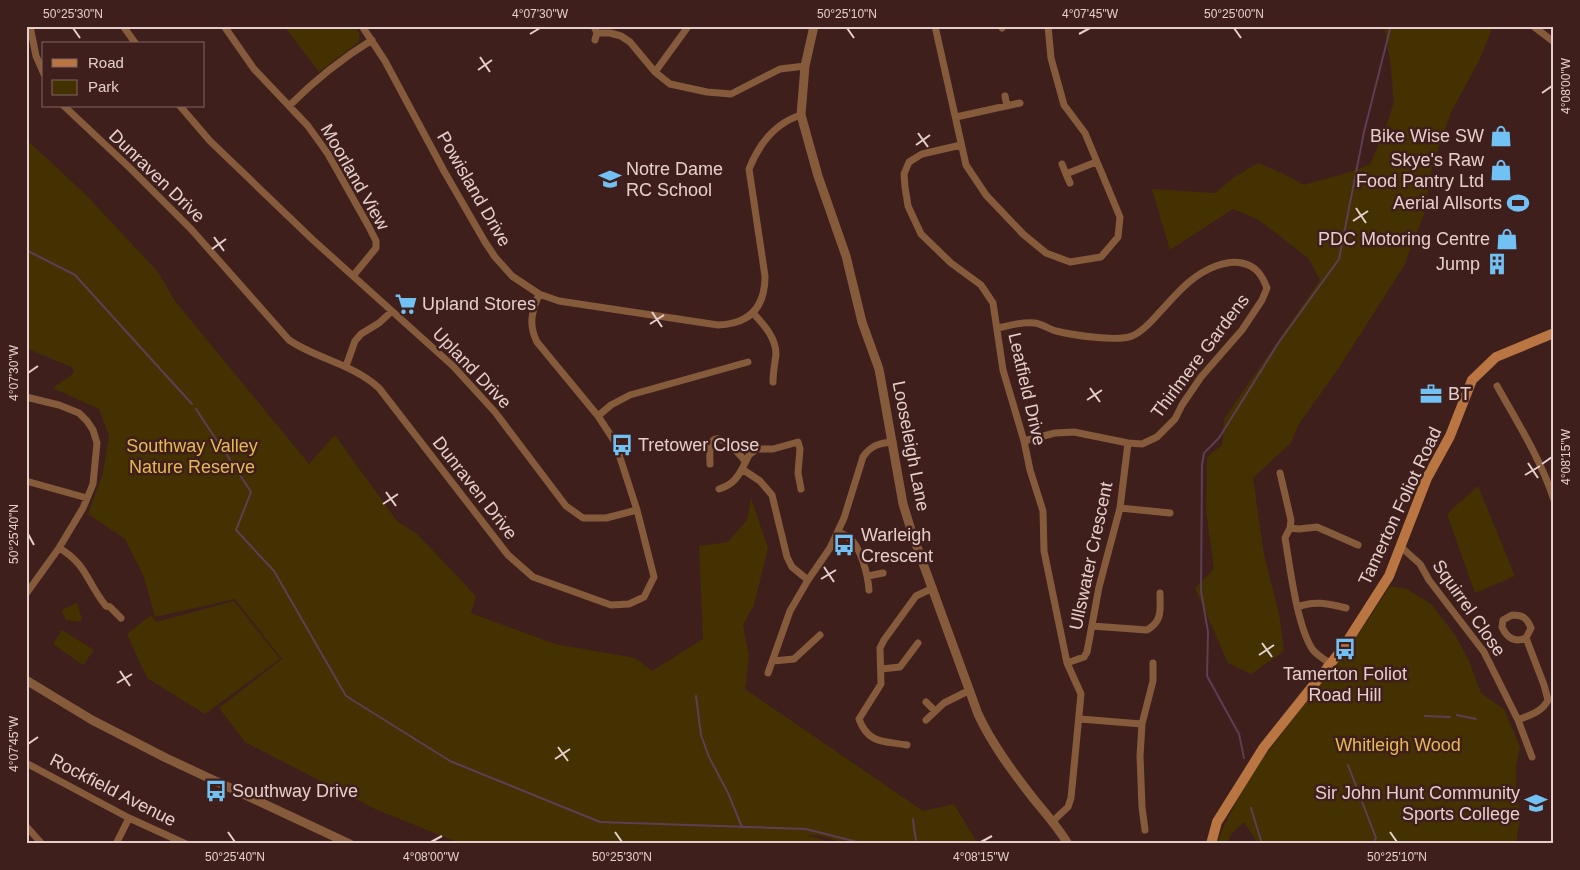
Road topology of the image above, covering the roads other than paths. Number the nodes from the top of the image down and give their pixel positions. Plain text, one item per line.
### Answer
1 (30, 26) edge
2 (123, 26) edge
3 (224, 26) edge
4 (362, 26) edge
5 (814, 26) edge
6 (935, 26) edge
7 (1048, 26) edge
8 (1535, 27) edge
9 (687, 28) dead end
10 (595, 33) edge
11 (372, 40) junction
12 (135, 42) edge
13 (1554, 42) edge
14 (805, 66) junction
15 (42, 70) edge
16 (655, 72) junction
17 (1005, 96) dead end
18 (1020, 103) dead end
19 (289, 106) junction
20 (1007, 106) junction
21 (66, 108) edge
22 (182, 108) edge
23 (801, 114) junction
24 (956, 117) junction
25 (961, 145) junction
26 (1096, 162) junction
27 (1062, 164) dead end
28 (1066, 174) junction
29 (1070, 183) dead end
30 (353, 276) junction
31 (539, 294) junction
32 (391, 312) junction
33 (753, 313) junction
34 (997, 328) junction
35 (1554, 333) edge
36 (748, 362) dead end
37 (346, 366) junction
38 (773, 382) dead end
39 (1501, 390) dead end
40 (26, 397) edge
41 (598, 416) junction
42 (782, 436) dead end
43 (1024, 441) junction
44 (893, 442) junction
45 (1128, 443) junction
46 (785, 445) junction
47 (745, 461) junction
48 (710, 464) dead end
49 (742, 469) junction
50 (1280, 473) dead end
51 (26, 481) edge
52 (719, 489) dead end
53 (801, 489) dead end
54 (87, 498) junction
55 (1554, 500) edge
56 (1120, 508) junction
57 (637, 510) junction
58 (1170, 512) dead end
59 (1290, 528) junction
60 (838, 532) junction
61 (1358, 544) dead end
62 (1400, 546) junction
63 (59, 548) junction
64 (883, 573) dead end
65 (868, 576) junction
66 (808, 580) junction
67 (933, 588) junction
68 (869, 590) dead end
69 (1160, 593) dead end
70 (26, 594) edge
71 (1298, 607) junction
72 (1346, 608) dead end
73 (121, 618) dead end
74 (1092, 626) junction
75 (820, 635) dead end
76 (1526, 638) dead end
77 (918, 643) dead end
78 (773, 660) junction
79 (1067, 663) junction
80 (1153, 663) dead end
81 (1331, 664) junction
82 (881, 669) junction
83 (768, 674) dead end
84 (26, 680) edge
85 (970, 690) junction
86 (926, 702) dead end
87 (935, 711) junction
88 (1080, 719) junction
89 (926, 720) dead end
90 (1518, 720) junction
91 (1142, 724) junction
92 (908, 745) dead end
93 (1532, 757) dead end
94 (26, 763) edge
95 (129, 818) junction
96 (1053, 821) junction
97 (26, 826) edge
98 (1145, 830) dead end
99 (42, 844) edge
100 (116, 844) edge
101 (186, 844) edge
102 (350, 844) edge
103 (1068, 844) edge
104 (1211, 844) edge

1 - 15 street
2 - 12 street
3 - 19 street, Moorland View
4 - 11 street, Powisland Drive
5 - 14 street, Looseleigh Lane
6 - 24 street
7 - 26 street
8 - 13 street
9 - 16 street
10 - 16 street
11 - 19 street
11 - 31 street, Powisland Drive
14 - 16 street
14 - 23 street, Looseleigh Lane
17 - 20 street
18 - 20 street
19 - 30 street, Moorland View
20 - 24 street
21 - 37 street, Dunraven Drive
22 - 30 street, Upland Drive
23 - 33 street
23 - 44 street, Looseleigh Lane
24 - 25 street
25 - 26 street
25 - 34 street, Leatfield Drive
26 - 28 street
27 - 28 street
28 - 29 street
30 - 32 street, Upland Drive
31 - 33 street, Powisland Drive
31 - 41 street, Dunraven Drive
32 - 37 street
32 - 57 street, Upland Drive
33 - 38 street
34 - 43 street, Leatfield Drive
34 - 45 street, Thirlmere Gardens
35 - 62 main road, Tamerton Foliot Road
36 - 41 street
37 - 57 street, Dunraven Drive
39 - 55 street
40 - 54 street
41 - 57 street, Dunraven Drive
42 - 46 street
43 - 45 street, Thirlmere Gardens
43 - 79 street, Leatfield Drive
44 - 60 street
44 - 67 street, Looseleigh Lane
45 - 56 street, Ullswater Crescent
46 - 47 street
46 - 53 street
47 - 48 street
47 - 49 street
49 - 52 street
49 - 66 street
50 - 59 street
51 - 54 street
54 - 63 street
56 - 58 street
56 - 74 street, Ullswater Crescent
59 - 61 street
59 - 71 street
60 - 65 street
60 - 66 street
62 - 81 main road, Tamerton Foliot Road
62 - 90 street, Squirrel Close
63 - 70 street
63 - 73 street
64 - 65 street
65 - 68 street
66 - 78 street
67 - 82 street
67 - 85 street, Looseleigh Lane
69 - 74 street
71 - 72 street
71 - 81 street
74 - 79 street, Ullswater Crescent
75 - 78 street
76 - 90 street, Squirrel Close
77 - 82 street
78 - 83 street
79 - 88 street, Leatfield Drive
80 - 91 street
81 - 104 main road, Tamerton Foliot Road
82 - 92 street
84 - 102 street
85 - 87 street
85 - 96 street, Looseleigh Lane
86 - 87 street
87 - 89 street
88 - 91 street
88 - 96 street, Leatfield Drive
90 - 93 street, Squirrel Close
91 - 98 street
94 - 95 street, Rockfield Avenue
95 - 100 street
95 - 101 street, Rockfield Avenue
96 - 103 street, Looseleigh Lane
97 - 99 street

